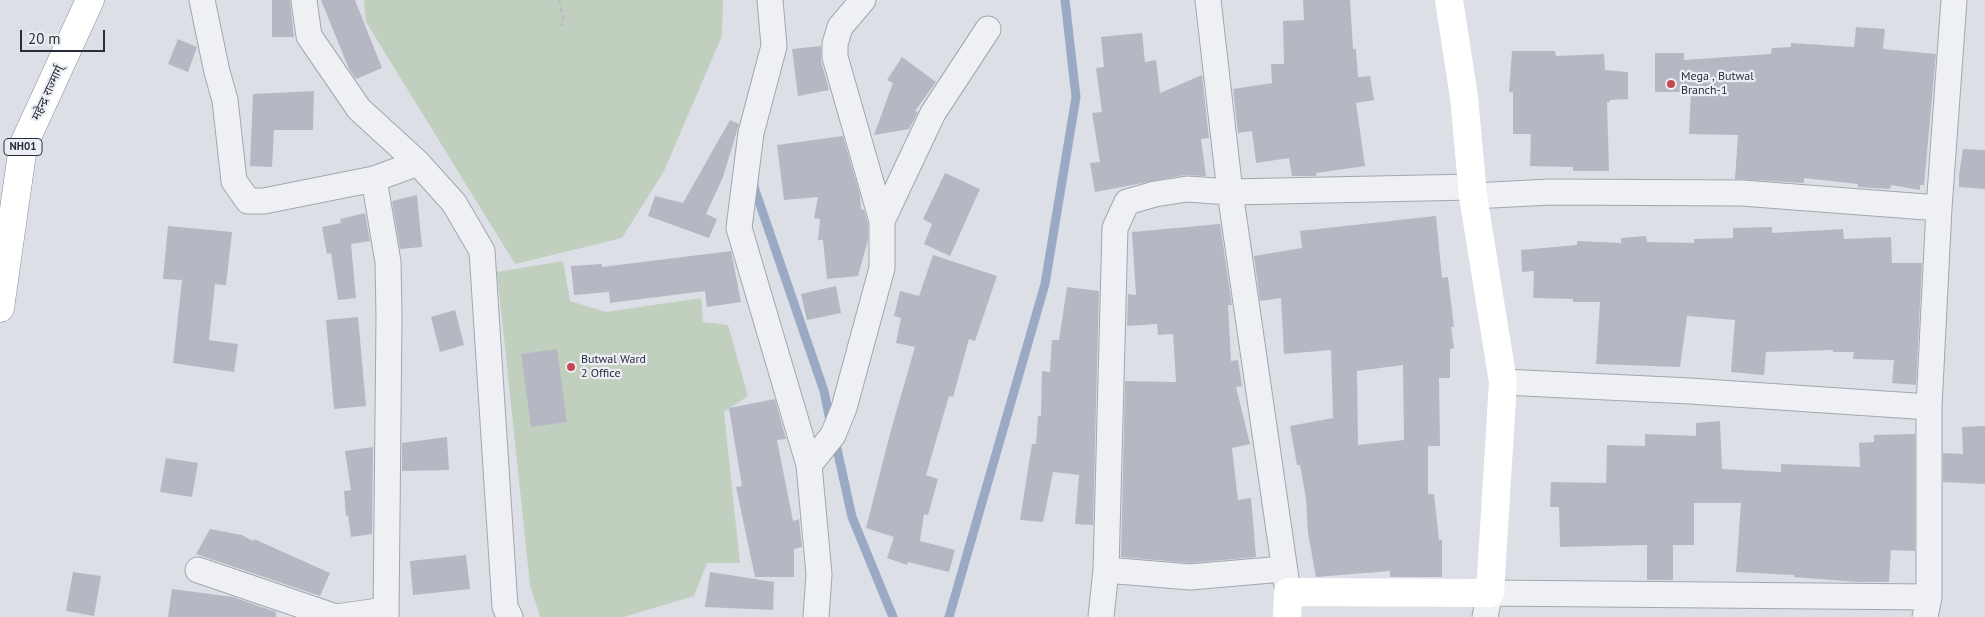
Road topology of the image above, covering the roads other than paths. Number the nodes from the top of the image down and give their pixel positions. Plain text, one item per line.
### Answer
1 (90, 0) edge
2 (202, 0) edge
3 (304, 0) edge
4 (770, 0) edge
5 (862, 0) edge
6 (1208, 0) edge
7 (1449, 0) edge
8 (1954, 0) edge
9 (988, 29) dead end
10 (418, 163) junction
11 (374, 179) junction
12 (1230, 192) junction
13 (1473, 192) junction
14 (1939, 208) junction
15 (882, 222) junction
16 (0, 308) edge
17 (1503, 382) junction
18 (1929, 407) junction
19 (809, 465) junction
20 (198, 570) dead end
21 (1106, 570) junction
22 (1286, 593) edge
23 (1488, 605) edge
24 (1927, 607) edge
25 (386, 614) edge
26 (510, 617) edge
27 (816, 617) edge
28 (1101, 617) edge

1 - 16 main road, महेन्द्र राज्मार्ग् / NH01
2 - 11 street
3 - 10 street
4 - 19 street
5 - 15 street
6 - 12 street
7 - 13 main road
8 - 14 street
9 - 15 street
10 - 11 street
10 - 26 street
11 - 25 street
12 - 13 street
12 - 21 street
12 - 22 street
13 - 14 street
13 - 17 main road
14 - 18 street
15 - 19 street
17 - 18 street
17 - 23 main road
18 - 24 street
19 - 27 street
20 - 25 street
21 - 22 street
21 - 28 street
22 - 23 main road
23 - 24 street

